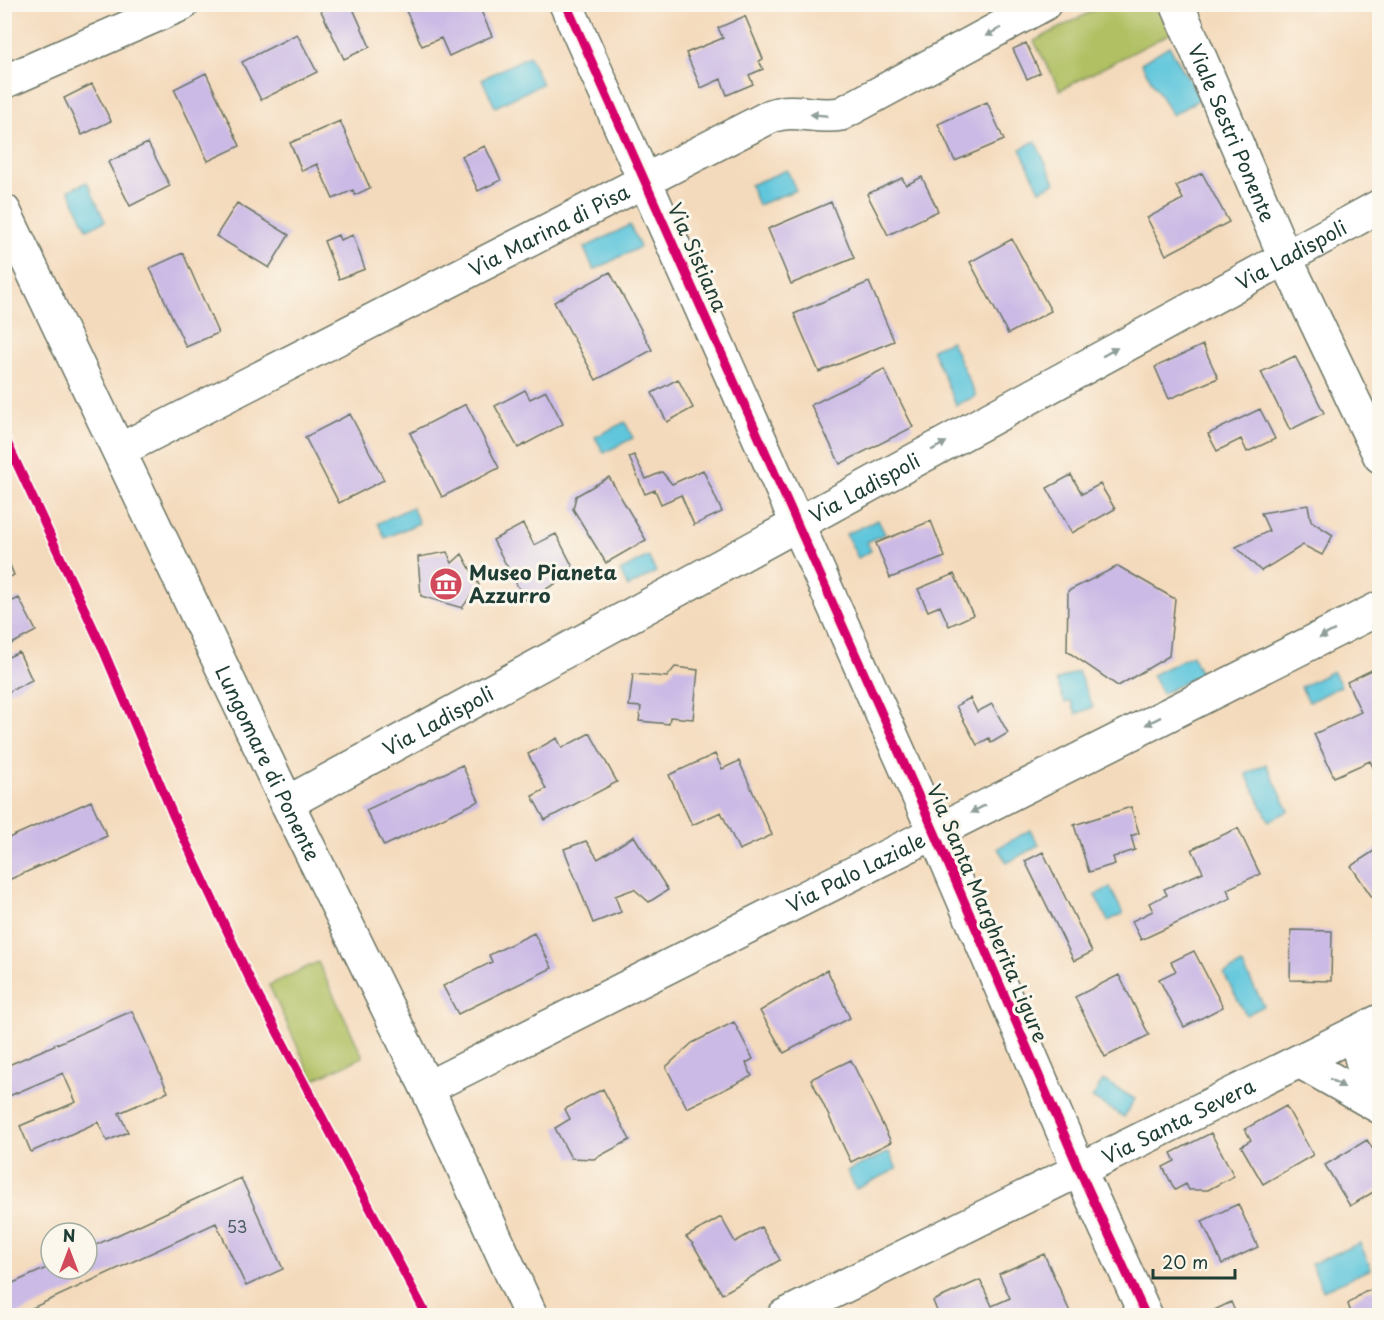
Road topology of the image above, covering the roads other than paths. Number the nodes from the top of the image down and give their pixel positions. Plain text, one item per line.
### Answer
1 (182, 4) edge
2 (566, 4) edge
3 (1044, 4) edge
4 (1177, 4) edge
5 (4, 82) edge
6 (645, 181) junction
7 (1380, 206) edge
8 (4, 211) edge
9 (1285, 257) junction
10 (120, 450) junction
11 (1380, 456) edge
12 (796, 525) junction
13 (1380, 608) edge
14 (287, 803) junction
15 (934, 831) junction
16 (1367, 1028) edge
17 (1301, 1062) junction
18 (427, 1088) junction
19 (1376, 1105) edge
20 (1079, 1169) junction
21 (531, 1316) edge
22 (784, 1316) edge
23 (1146, 1316) edge

1 - 5 street
2 - 6 street, Via Sistiana
3 -> 6 street, Via Marina di Pisa
4 - 9 street, Viale Sestri Ponente
6 - 10 street, Via Marina di Pisa
6 - 12 street, Via Sistiana
7 - 9 street, Via Ladispoli
8 - 10 street, Lungomare di Ponente
9 - 11 street, Viale Sestri Ponente
12 -> 9 street, Via Ladispoli
10 - 14 street, Lungomare di Ponente
12 - 14 street, Via Ladispoli
12 - 15 street, Via Santa Margherita Ligure
13 -> 15 street, Via Palo Laziale
14 - 18 street, Lungomare di Ponente
15 - 18 street, Via Palo Laziale
15 - 20 street, Via Santa Margherita Ligure
16 - 17 street, Via Santa Severa
16 - 19 street
17 -> 19 street
17 - 20 street, Via Santa Severa
18 - 21 street, Lungomare di Ponente
20 - 22 street, Via Santa Severa
20 - 23 street, Via Santa Margherita Ligure

